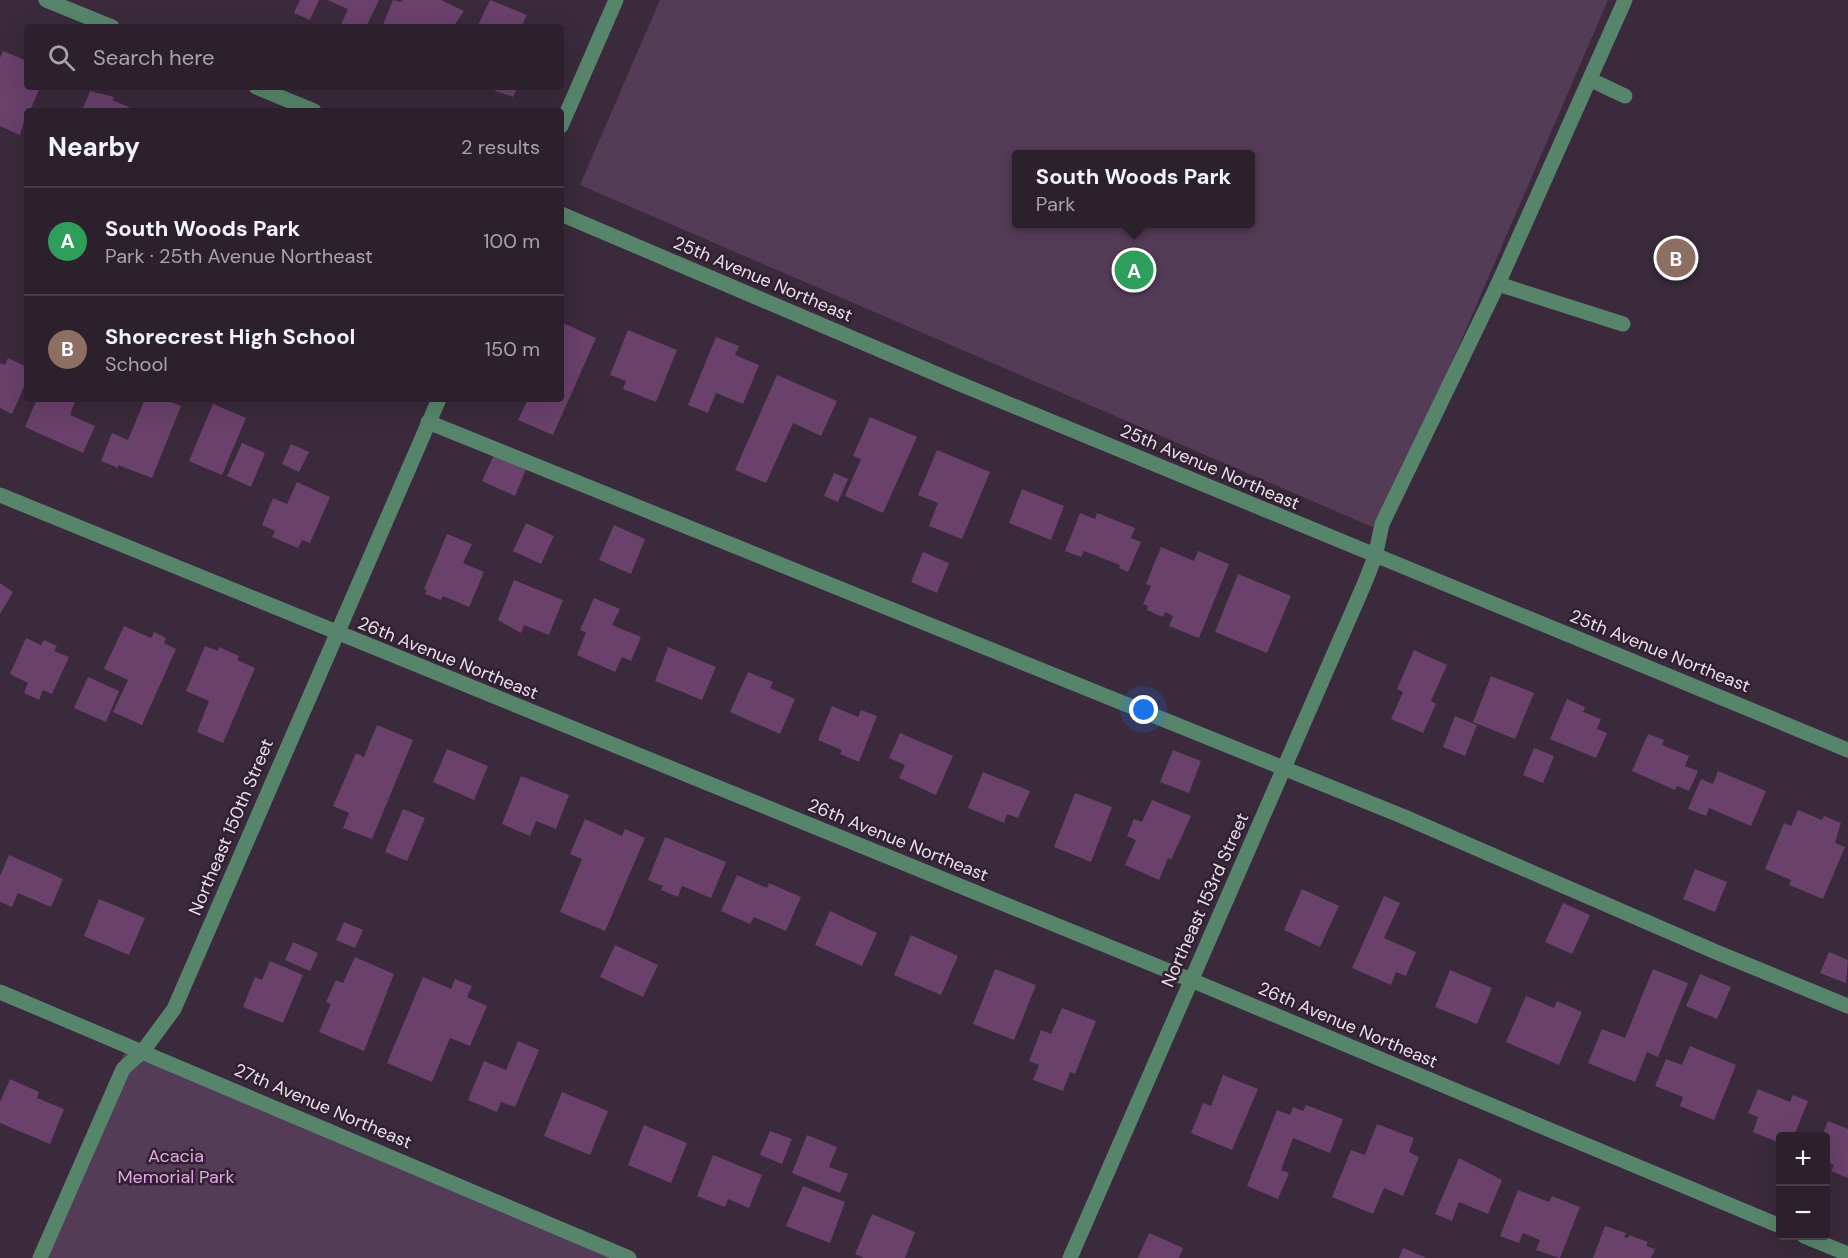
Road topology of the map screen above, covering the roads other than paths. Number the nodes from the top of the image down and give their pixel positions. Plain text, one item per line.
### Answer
1 (46, 0) edge
2 (616, 0) edge
3 (1625, 0) edge
4 (105, 24) edge
5 (1591, 80) junction
6 (263, 90) edge
7 (1625, 96) dead end
8 (307, 108) edge
9 (564, 119) edge
10 (564, 214) edge
11 (1498, 284) junction
12 (1623, 324) dead end
13 (438, 402) edge
14 (428, 422) junction
15 (0, 495) edge
16 (1375, 557) junction
17 (336, 633) junction
18 (1848, 750) edge
19 (1283, 769) junction
20 (1191, 980) junction
21 (0, 992) edge
22 (1848, 1006) edge
23 (143, 1051) junction
24 (1776, 1224) edge
25 (1814, 1240) edge
26 (1848, 1254) edge
27 (40, 1258) edge
28 (629, 1258) edge
29 (1070, 1258) edge

1 - 4 street
2 - 9 street
3 - 5 street, Northeast 153rd Street
5 - 7 street
5 - 11 street, Northeast 153rd Street
6 - 8 street
10 - 16 street, 25th Avenue Northeast
11 - 12 street
11 - 16 street, Northeast 153rd Street
13 - 14 street, Northeast 150th Street
14 - 17 street, Northeast 150th Street
14 - 19 street
15 - 17 street, 26th Avenue Northeast
16 - 18 street, 25th Avenue Northeast
16 - 19 street, Northeast 153rd Street
17 - 20 street, 26th Avenue Northeast
17 - 23 street, Northeast 150th Street
19 - 20 street, Northeast 153rd Street
19 - 22 street
20 - 24 street, 26th Avenue Northeast
20 - 29 street, Northeast 153rd Street
21 - 23 street, 27th Avenue Northeast
23 - 27 street, Northeast 150th Street
23 - 28 street, 27th Avenue Northeast
25 - 26 street

